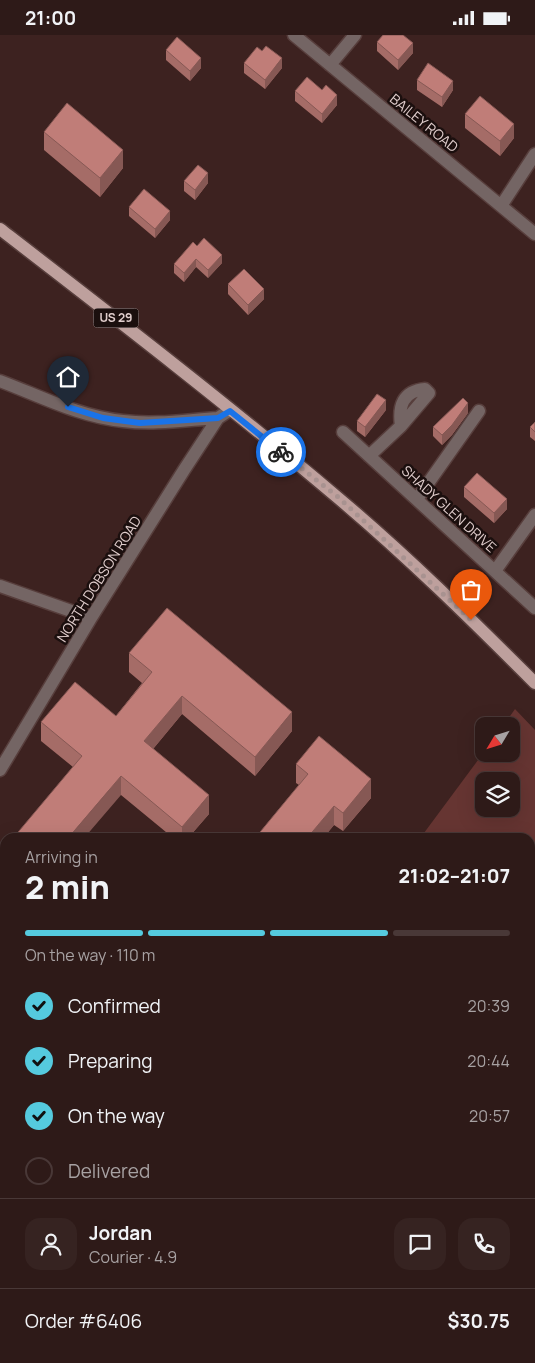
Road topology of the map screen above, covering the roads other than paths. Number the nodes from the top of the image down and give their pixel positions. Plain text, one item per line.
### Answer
1 (294, 35) edge
2 (355, 35) edge
3 (330, 65) junction
4 (535, 154) edge
5 (501, 206) junction
6 (0, 229) edge
7 (535, 234) edge
8 (0, 381) edge
9 (230, 411) junction
10 (479, 411) dead end
11 (218, 418) junction
12 (401, 425) dead end
13 (343, 432) dead end
14 (369, 456) junction
15 (417, 499) junction
16 (535, 515) edge
17 (495, 571) junction
18 (0, 586) edge
19 (535, 608) edge
20 (91, 619) junction
21 (535, 683) edge
22 (0, 770) edge

1 - 3 street, BAILEY ROAD
2 - 3 street
3 - 5 street, BAILEY ROAD
4 - 5 street
5 - 7 street, BAILEY ROAD
6 - 9 main road, US 29
8 - 11 street
9 - 11 street, NORTH DOBSON ROAD
9 - 21 main road, US 29
10 - 15 street
11 - 20 street, NORTH DOBSON ROAD
12 - 14 street
13 - 14 street, SHADY GLEN DRIVE
14 - 15 street, SHADY GLEN DRIVE
15 - 17 street, SHADY GLEN DRIVE
16 - 17 street
17 - 19 street, SHADY GLEN DRIVE
18 - 20 street
20 - 22 street, NORTH DOBSON ROAD

